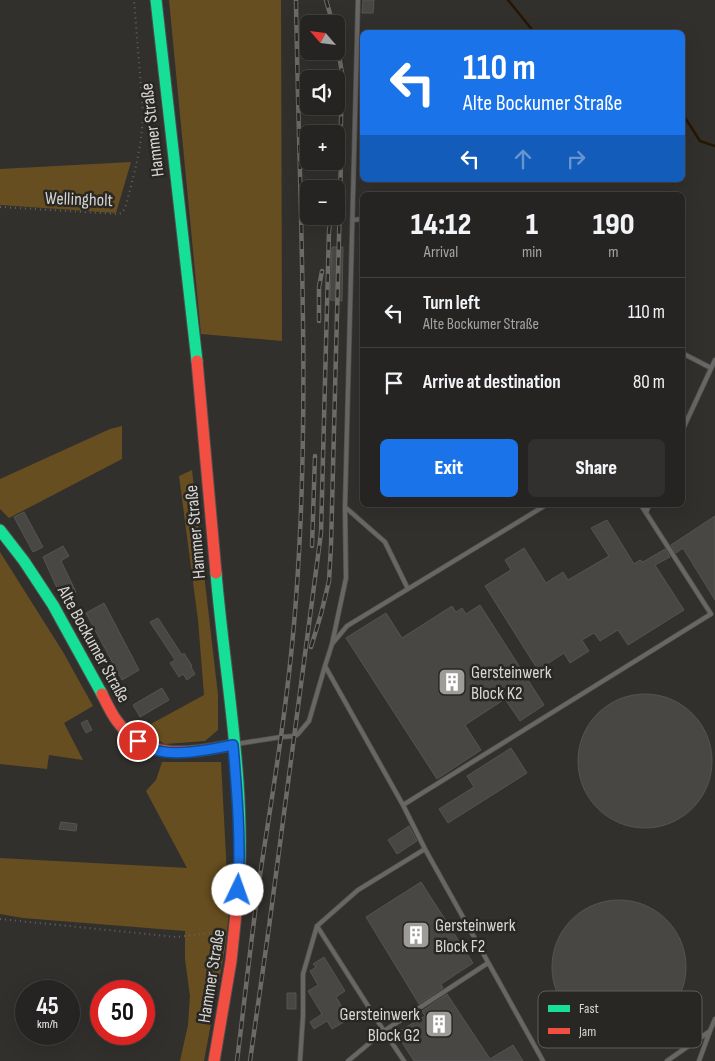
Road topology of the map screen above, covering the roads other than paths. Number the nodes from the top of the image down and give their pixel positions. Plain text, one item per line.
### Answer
1 (156, 0) edge
2 (358, 0) edge
3 (360, 219) edge
4 (352, 220) junction
5 (685, 355) edge
6 (715, 360) edge
7 (711, 368) junction
8 (685, 424) edge
9 (543, 507) edge
10 (642, 507) edge
11 (648, 507) edge
12 (345, 508) junction
13 (646, 513) junction
14 (0, 530) edge
15 (408, 589) junction
16 (711, 614) junction
17 (715, 620) edge
18 (332, 644) junction
19 (325, 666) junction
20 (233, 745) junction
21 (403, 805) junction
22 (425, 849) junction
23 (317, 926) junction
24 (488, 963) junction
25 (715, 1019) edge
26 (384, 1031) junction
27 (710, 1031) junction
28 (702, 1037) edge
29 (686, 1048) edge
30 (214, 1061) edge
31 (300, 1061) edge
32 (348, 1061) edge
33 (404, 1061) edge
34 (543, 1061) edge
35 (667, 1061) edge
36 (699, 1061) edge

1 - 20 main road, Hammer Straße
2 - 4 lane
3 - 4 lane
4 - 12 lane
5 - 7 lane
6 - 7 lane
7 - 8 lane
9 - 15 lane
10 - 13 lane
11 - 13 lane
12 - 15 lane
12 - 18 lane
13 - 16 lane
14 - 20 main road, Alte Bockumer Straße
15 - 18 lane
16 - 17 lane
16 - 21 lane
18 - 19 lane
19 - 20 lane
19 - 21 lane
20 - 30 main road, Hammer Straße
21 - 22 lane
22 - 23 lane
22 - 24 lane
23 - 26 lane
23 - 31 lane
24 - 26 lane
24 - 34 lane
25 - 27 lane
26 - 32 lane
26 - 33 lane
27 - 28 lane
27 - 36 lane
29 - 35 lane

